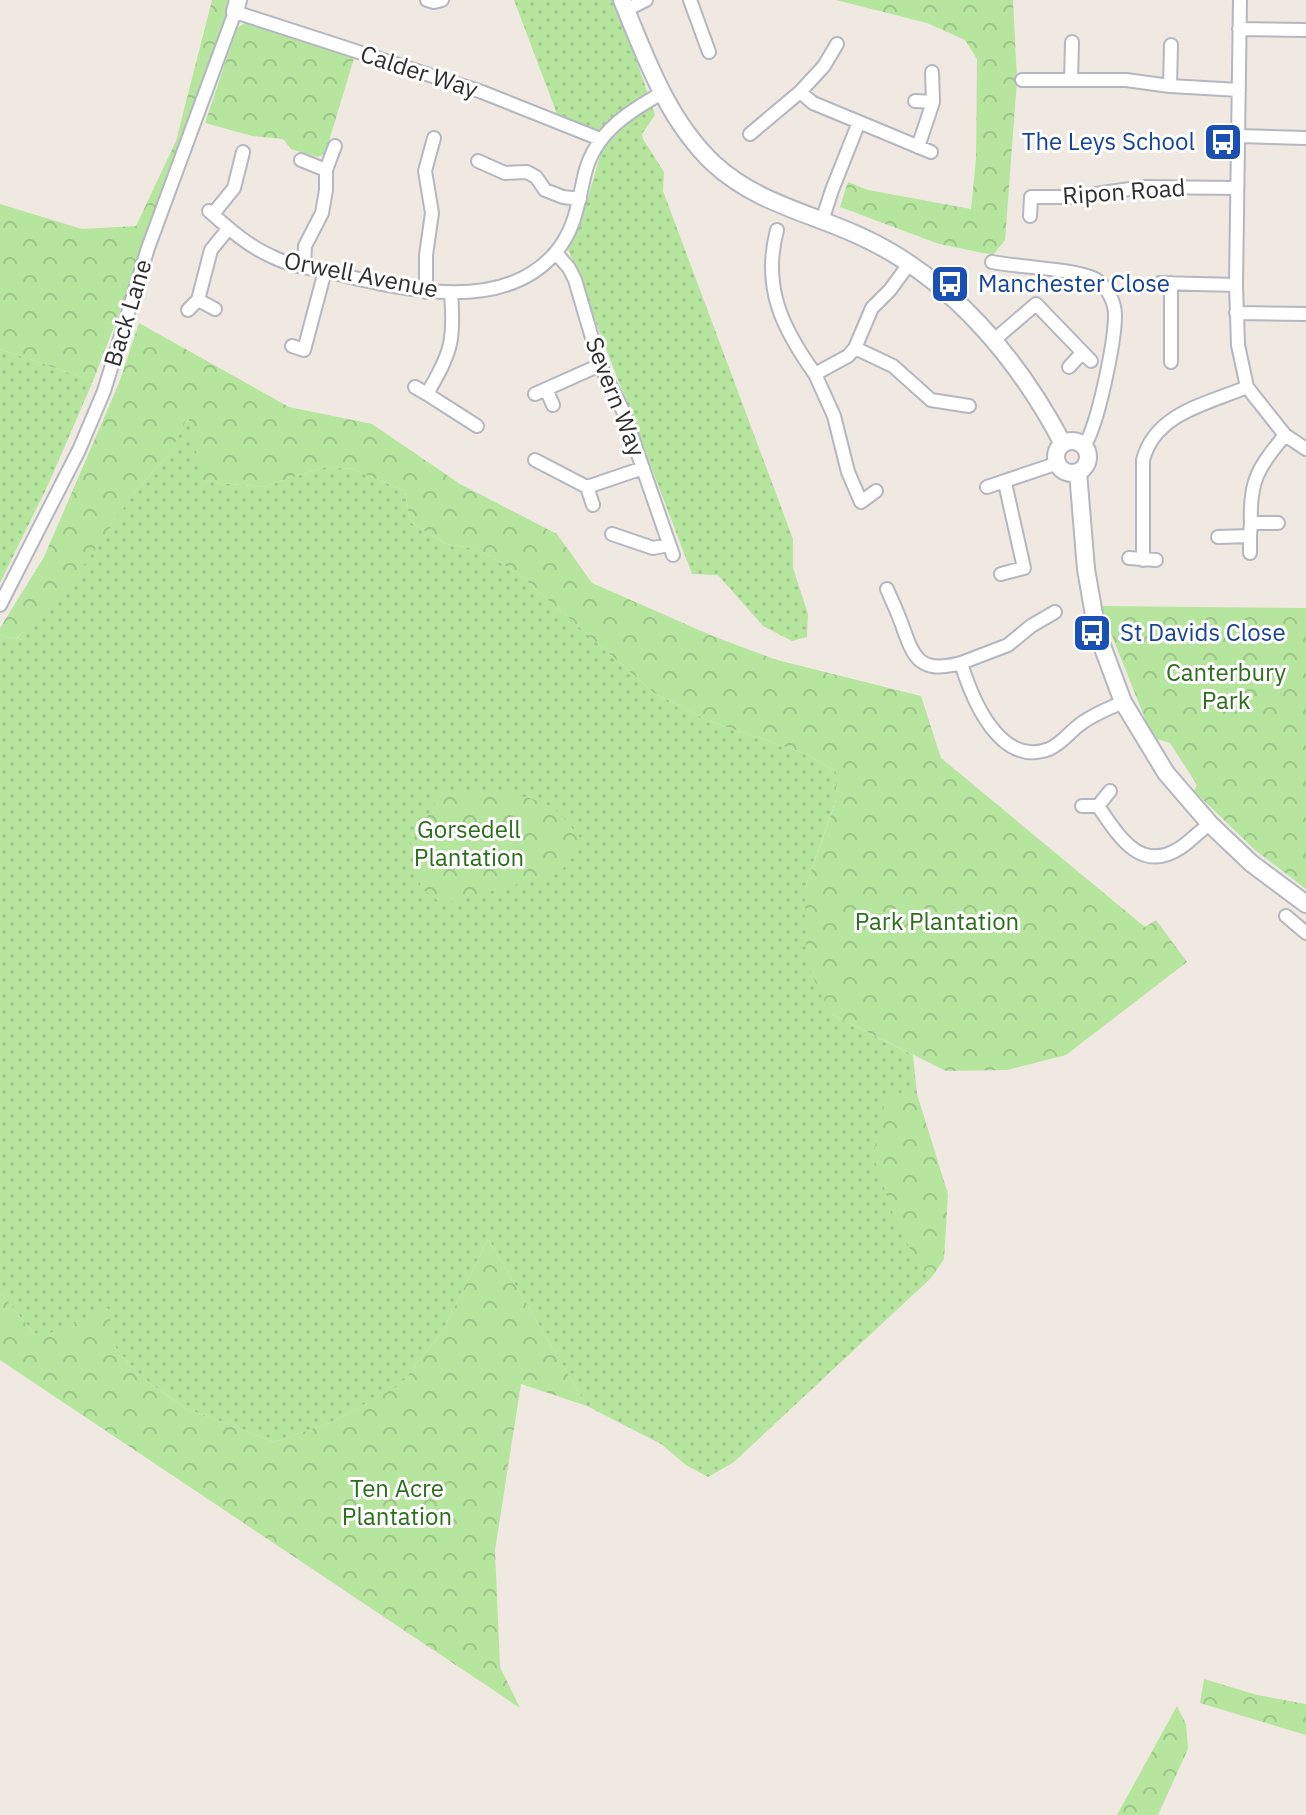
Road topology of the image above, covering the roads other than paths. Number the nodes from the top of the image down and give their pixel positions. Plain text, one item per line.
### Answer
1 (427, 0) edge
2 (442, 0) edge
3 (646, 0) edge
4 (690, 0) edge
5 (1240, 0) edge
6 (624, 5) edge
7 (237, 6) edge
8 (1239, 29) junction
9 (1306, 30) edge
10 (1072, 42) dead end
11 (710, 43) dead end
12 (837, 44) dead end
13 (1171, 45) dead end
14 (932, 72) dead end
15 (1022, 80) dead end
16 (1071, 80) junction
17 (1170, 86) junction
18 (1239, 90) junction
19 (800, 92) junction
20 (662, 93) junction
21 (915, 101) dead end
22 (933, 102) junction
23 (859, 122) junction
24 (750, 134) dead end
25 (1238, 136) junction
26 (434, 138) dead end
27 (1306, 138) edge
28 (600, 139) junction
29 (335, 146) dead end
30 (243, 152) dead end
31 (301, 160) dead end
32 (478, 161) dead end
33 (326, 170) junction
34 (1237, 188) junction
35 (580, 199) junction
36 (1030, 216) dead end
37 (822, 221) junction
38 (228, 229) junction
39 (777, 230) dead end
40 (556, 253) junction
41 (992, 262) dead end
42 (909, 264) junction
43 (304, 267) junction
44 (325, 271) junction
45 (1236, 285) junction
46 (426, 292) junction
47 (451, 293) junction
48 (215, 309) dead end
49 (1236, 313) junction
50 (1306, 314) edge
51 (994, 340) junction
52 (855, 348) junction
53 (317, 356) dead end
54 (1171, 362) dead end
55 (600, 365) junction
56 (1069, 367) dead end
57 (815, 374) junction
58 (1247, 387) junction
59 (553, 405) dead end
60 (969, 406) dead end
61 (477, 426) dead end
62 (1285, 435) junction
63 (1063, 444) junction
64 (1084, 446) junction
65 (1306, 449) edge
66 (535, 460) dead end
67 (1058, 463) junction
68 (643, 468) junction
69 (1078, 472) junction
70 (1005, 483) junction
71 (587, 487) junction
72 (987, 487) dead end
73 (876, 491) dead end
74 (593, 505) dead end
75 (1278, 523) dead end
76 (1251, 529) junction
77 (612, 534) dead end
78 (1218, 537) dead end
79 (1250, 553) dead end
80 (1129, 558) dead end
81 (1038, 565) dead end
82 (1024, 568) junction
83 (1001, 574) dead end
84 (887, 589) dead end
85 (0, 605) edge
86 (1055, 612) dead end
87 (961, 663) junction
88 (1123, 702) junction
89 (1110, 791) dead end
90 (1082, 806) dead end
91 (1098, 806) junction
92 (1210, 824) junction
93 (1306, 904) edge
94 (1286, 916) dead end
95 (1306, 933) edge

1 - 2 street
3 - 6 street
4 - 11 street
5 - 8 street
6 - 20 street
7 - 28 street, Calder Way
7 - 85 street, Back Lane
8 - 9 street
8 - 18 street
10 - 16 street
12 - 19 street
13 - 17 street
14 - 22 street
15 - 16 street
16 - 17 street
17 - 18 street
18 - 25 street
19 - 23 street
19 - 24 street
20 - 28 street, Orwell Avenue
20 - 37 street
21 - 22 street
22 - 23 street
23 - 37 street
25 - 27 street
25 - 34 street
26 - 46 street
28 - 35 street, Orwell Avenue
29 - 33 street
30 - 38 street, Orwell Avenue
31 - 33 street
32 - 35 street
33 - 43 street
34 - 36 street, Ripon Road
34 - 45 street
35 - 40 street, Orwell Avenue
37 - 42 street
38 - 43 street, Orwell Avenue
38 - 48 street
39 - 57 street
40 - 47 street, Orwell Avenue
40 - 55 street, Severn Way
41 - 64 street
42 - 51 street
42 - 52 street
43 - 44 street, Orwell Avenue
44 - 46 street, Orwell Avenue
44 - 53 street
45 - 49 street
45 - 54 street
46 - 47 street, Orwell Avenue
47 - 61 street
49 - 50 street
49 - 58 street
51 - 56 street
51 - 63 street
52 - 57 street
52 - 60 street
55 - 59 street
55 - 68 street, Severn Way
57 - 73 street
58 - 62 street
58 - 80 street
62 - 65 street
62 - 76 street
63 - 64 street
63 - 67 street
64 - 69 street
66 - 71 street
67 - 69 street
67 - 70 street
68 - 71 street
68 - 77 street, Severn Way
69 - 88 street
70 - 72 street
70 - 82 street
71 - 74 street
75 - 76 street
76 - 78 street
76 - 79 street
81 - 82 street
82 - 83 street
84 - 87 street
86 - 87 street
87 - 88 street
88 - 92 street
89 - 91 street
90 - 91 street
91 - 92 street
92 - 93 street
94 - 95 street

